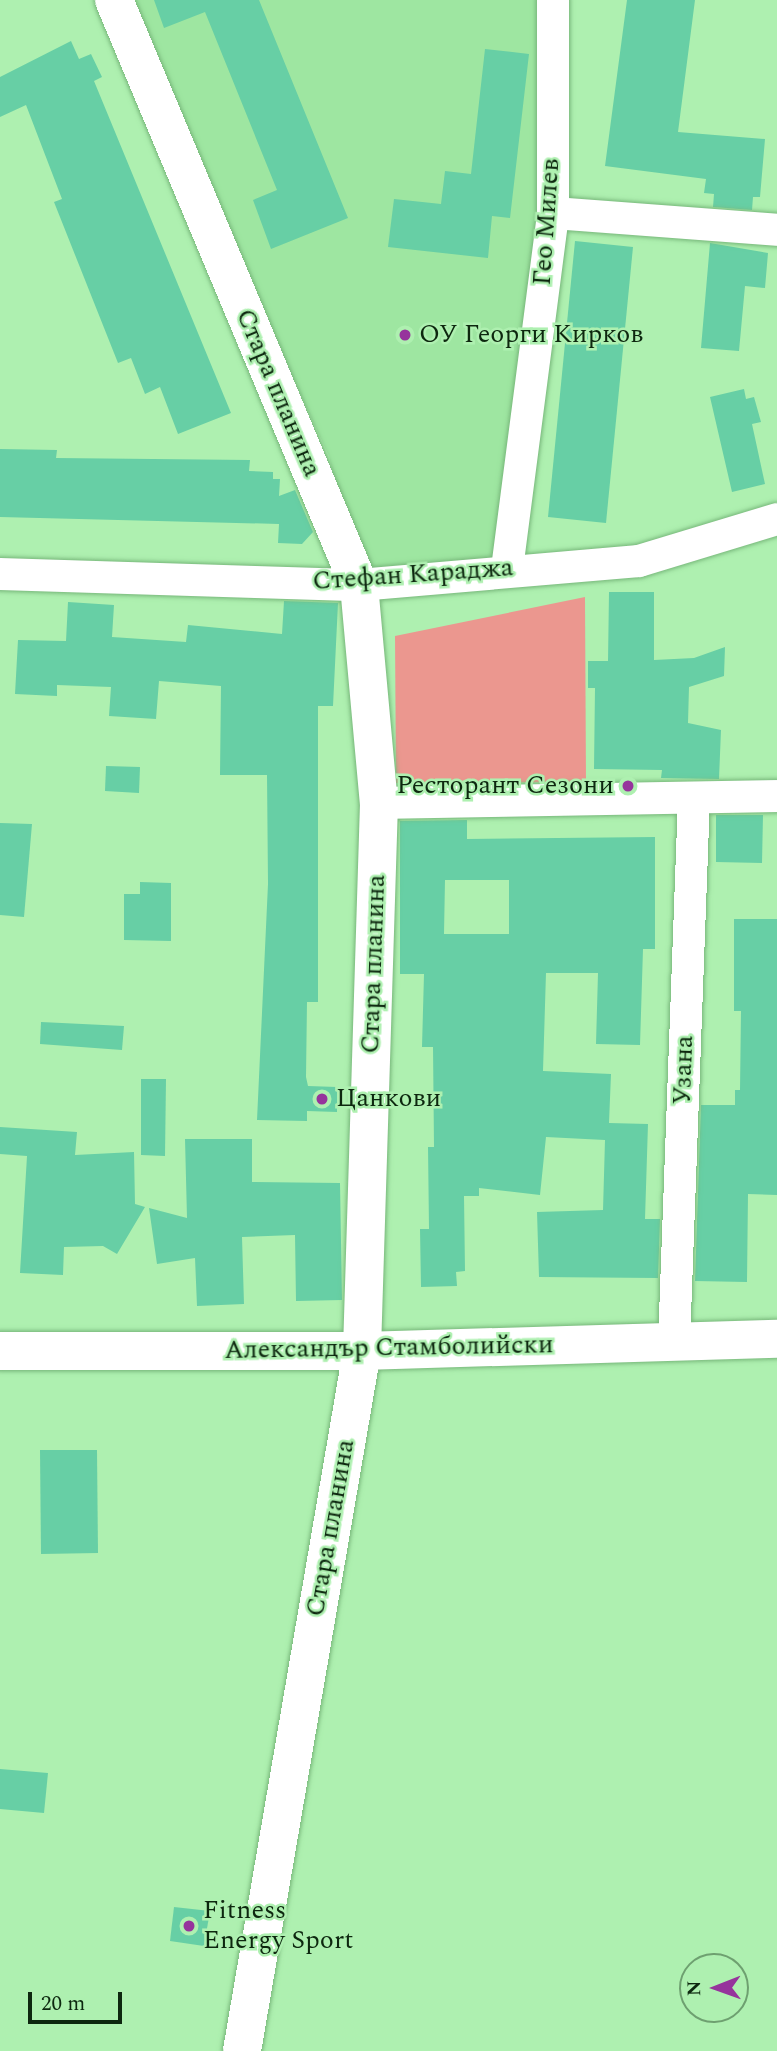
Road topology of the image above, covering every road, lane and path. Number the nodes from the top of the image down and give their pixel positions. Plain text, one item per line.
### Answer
1 (114, 0) edge
2 (553, 0) edge
3 (553, 214) junction
4 (777, 230) edge
5 (777, 519) edge
6 (507, 569) junction
7 (0, 574) edge
8 (359, 584) junction
9 (777, 796) edge
10 (694, 798) junction
11 (379, 803) junction
12 (777, 1339) edge
13 (674, 1343) junction
14 (0, 1351) edge
15 (362, 1351) junction
16 (242, 2051) edge

1 - 8 street, Стара планина
2 - 3 street, Гео Милев
3 - 4 street
3 - 6 street, Гео Милев
5 - 6 street, Стефан Караджа
6 - 8 street, Стефан Караджа
7 - 8 street, Стефан Караджа
8 - 11 street, Стара планина
9 - 10 street
10 - 11 street
10 - 13 street, Узана
11 - 15 street, Стара планина
12 - 13 street, Александър Стамболийски
13 - 15 street, Александър Стамболийски
14 - 15 street, Александър Стамболийски
15 - 16 street, Стара планина

